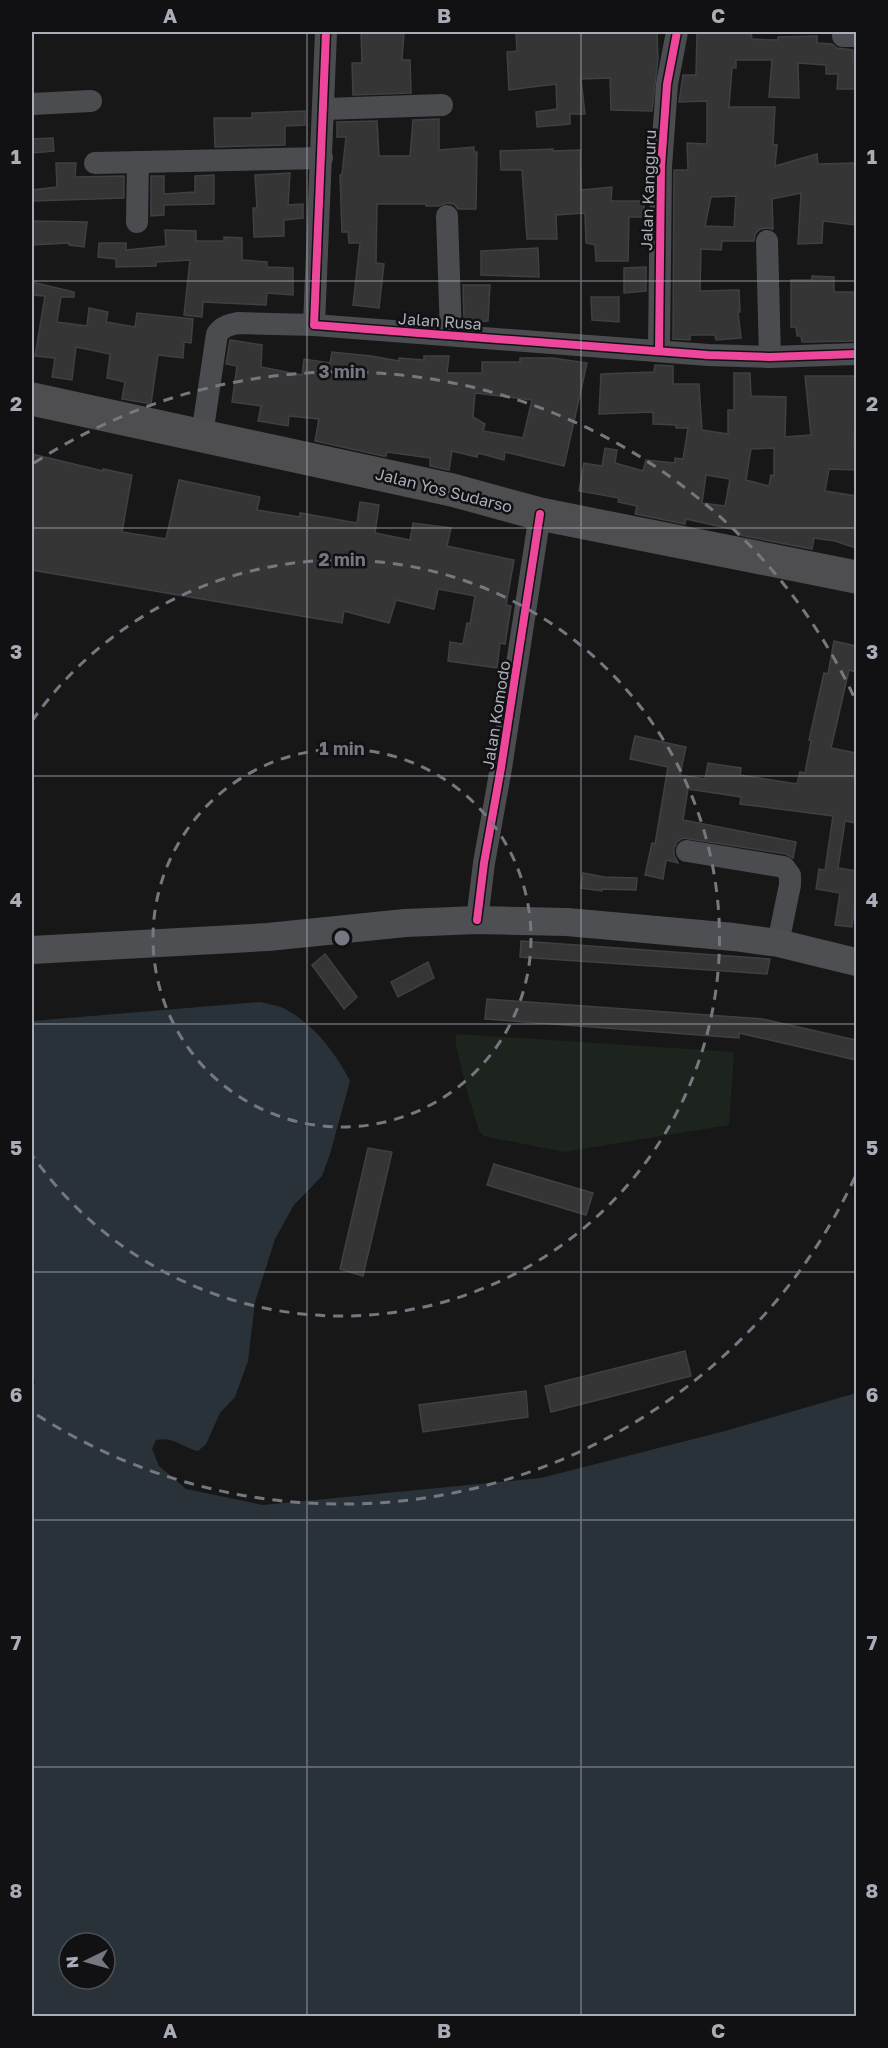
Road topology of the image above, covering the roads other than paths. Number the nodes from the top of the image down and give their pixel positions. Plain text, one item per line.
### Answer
1 (326, 32) edge
2 (677, 32) edge
3 (91, 101) dead end
4 (32, 104) edge
5 (442, 105) dead end
6 (324, 109) junction
7 (322, 158) junction
8 (138, 162) junction
9 (95, 163) dead end
10 (447, 216) dead end
11 (137, 222) dead end
12 (767, 241) dead end
13 (314, 325) junction
14 (451, 335) junction
15 (658, 351) junction
16 (856, 354) edge
17 (770, 357) junction
18 (32, 399) edge
19 (202, 435) junction
20 (540, 514) junction
21 (856, 578) edge
22 (687, 851) dead end
23 (477, 920) junction
24 (778, 943) junction
25 (32, 950) edge
26 (856, 963) edge

1 - 6 street
2 - 15 street, Jalan Kangguru
3 - 4 street
5 - 6 street
6 - 7 street
7 - 8 street
7 - 13 street
8 - 9 street
8 - 11 street
10 - 14 street
12 - 17 street
13 - 14 street, Jalan Rusa
13 - 19 street, Jalan Rusa
14 - 15 street, Jalan Rusa
15 - 17 street, Jalan Rusa
16 - 17 street, Jalan Rusa
18 - 19 highway, Jalan Yos Sudarso
19 - 20 highway, Jalan Yos Sudarso
20 - 21 highway, Jalan Yos Sudarso
20 - 23 street, Jalan Komodo
22 - 24 street
23 - 24 main road
23 - 25 main road
24 - 26 main road

